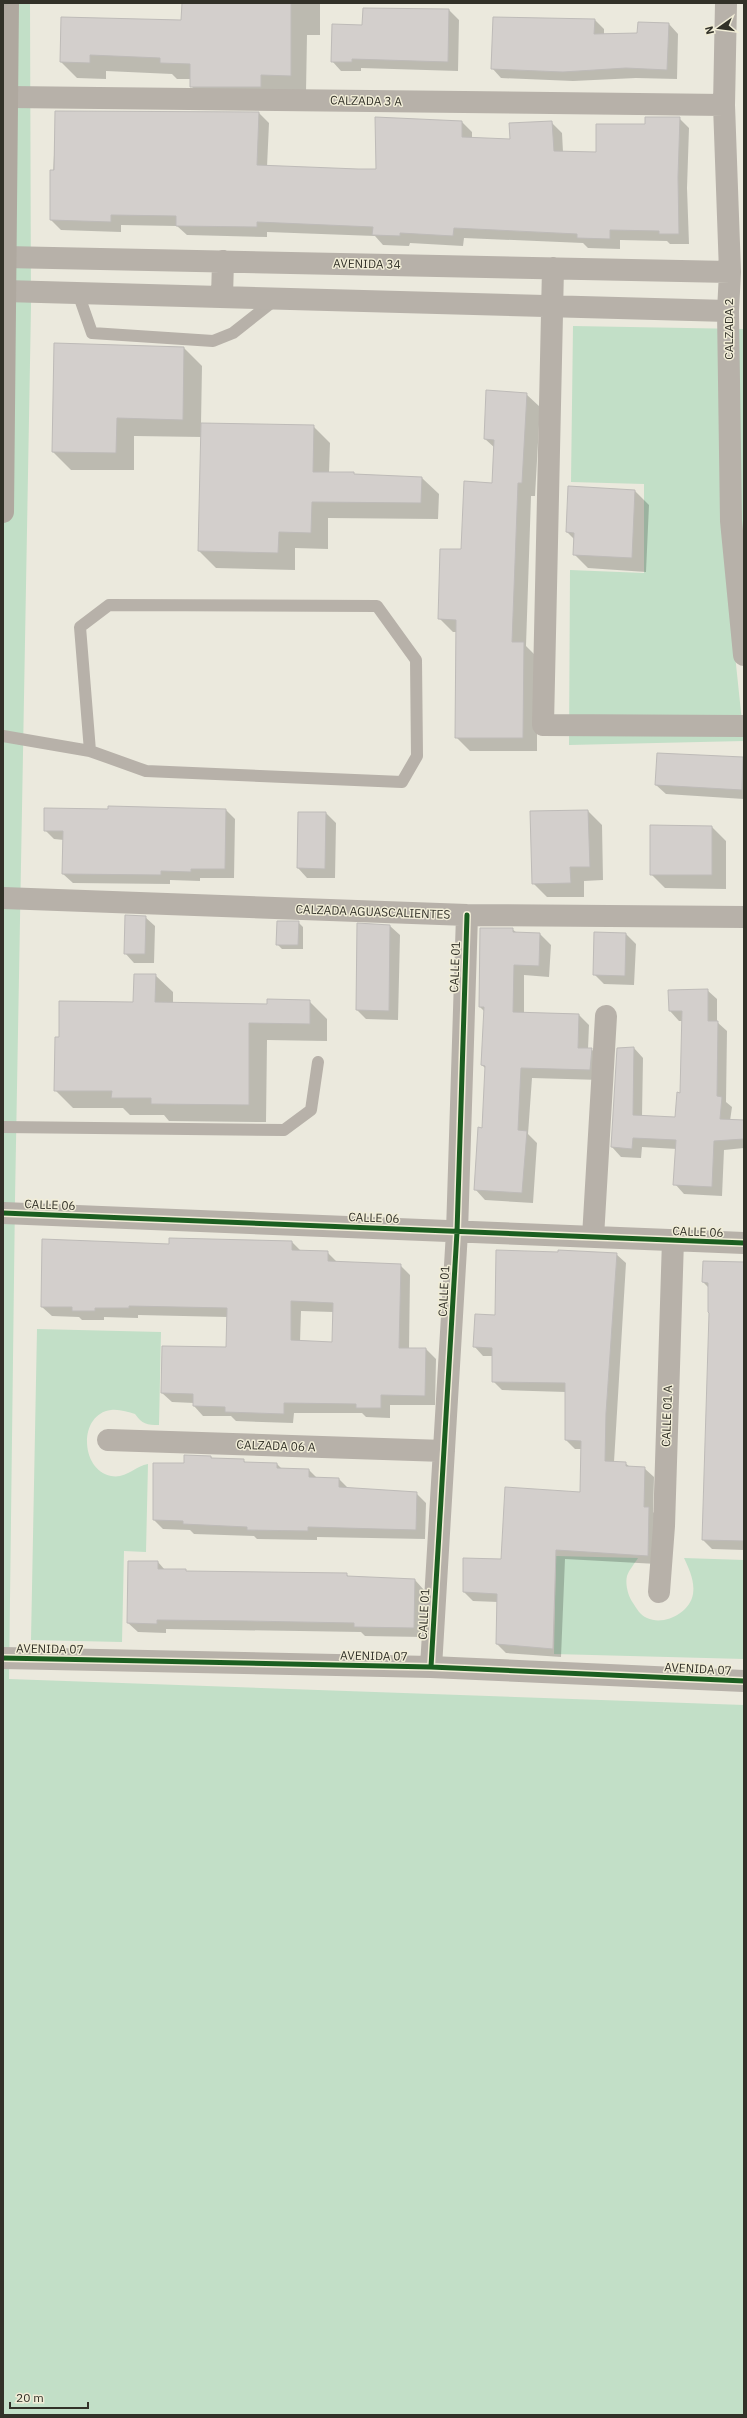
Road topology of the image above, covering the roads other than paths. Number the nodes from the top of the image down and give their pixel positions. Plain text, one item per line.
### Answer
1 (8, 3) edge
2 (726, 3) edge
3 (9, 97) junction
4 (724, 105) junction
5 (5, 257) junction
6 (223, 261) junction
7 (553, 268) junction
8 (730, 272) junction
9 (6, 291) junction
10 (78, 293) junction
11 (222, 297) junction
12 (276, 299) junction
13 (553, 307) junction
14 (728, 311) junction
15 (3, 512) edge
16 (744, 655) edge
17 (744, 726) edge
18 (3, 736) edge
19 (90, 751) junction
20 (3, 898) edge
21 (467, 915) junction
22 (744, 917) edge
23 (606, 1016) dead end
24 (318, 1062) dead end
25 (3, 1127) edge
26 (3, 1213) edge
27 (457, 1232) junction
28 (593, 1237) junction
29 (673, 1240) junction
30 (744, 1244) edge
31 (108, 1440) dead end
32 (444, 1451) junction
33 (659, 1592) dead end
34 (3, 1658) edge
35 (431, 1667) junction
36 (744, 1681) edge

1 - 3 main road
2 - 4 street, CALZADA 2
3 - 4 street, CALZADA 3 A
3 - 5 main road
4 - 8 street, CALZADA 2
5 - 6 street, AVENIDA 34
5 - 9 main road
6 - 7 street, AVENIDA 34
6 - 11 street
7 - 8 street, AVENIDA 34
7 - 13 street
8 - 14 street, CALZADA 2
9 - 10 street
9 - 15 main road
10 - 11 street
10 - 12 lane
11 - 12 street
12 - 13 street
13 - 14 street
13 - 17 street
14 - 16 street, CALZADA 2
18 - 19 lane
19 - 19 lane
20 - 21 street, CALZADA AGUASCALIENTES
21 - 22 street, CALZADA AGUASCALIENTES
21 - 27 street, CALLE 01
23 - 28 street
24 - 25 lane
26 - 27 street, CALLE 06
27 - 28 street, CALLE 06
27 - 32 street, CALLE 01
28 - 29 street, CALLE 06
29 - 30 street, CALLE 06
29 - 33 street, CALLE 01 A
31 - 32 street, CALZADA 06 A
32 - 35 street, CALLE 01
34 - 35 street, AVENIDA 07
35 - 36 street, AVENIDA 07

